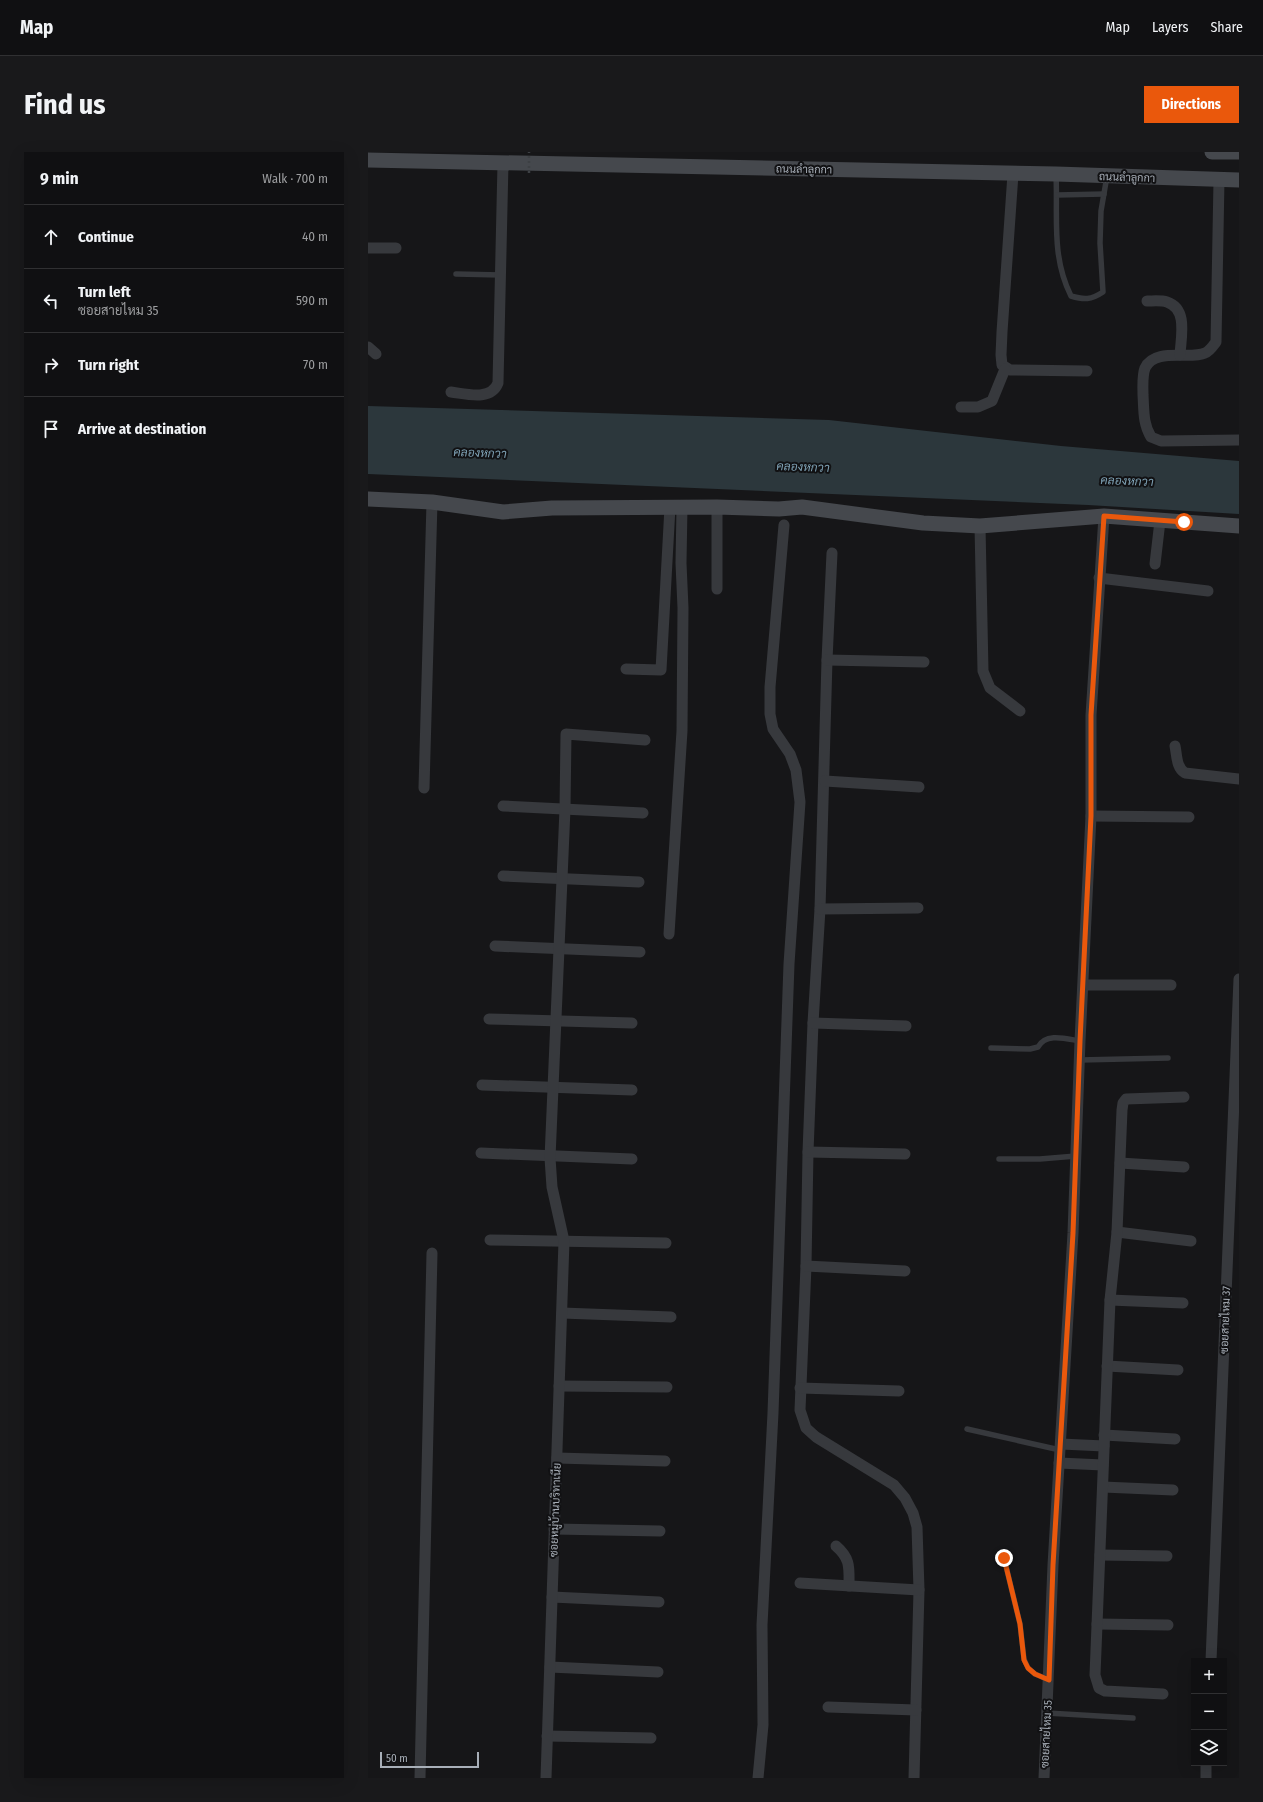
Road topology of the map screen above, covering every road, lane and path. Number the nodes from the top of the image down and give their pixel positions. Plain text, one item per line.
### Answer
1 (529, 152) edge
2 (1212, 152) edge
3 (1239, 152) edge
4 (368, 160) edge
5 (503, 163) junction
6 (529, 173) dead end
7 (1013, 174) junction
8 (1056, 174) junction
9 (1107, 176) junction
10 (1219, 180) junction
11 (1239, 180) edge
12 (1104, 194) junction
13 (1057, 195) junction
14 (368, 248) edge
15 (396, 248) dead end
16 (456, 274) dead end
17 (501, 275) junction
18 (1148, 301) dead end
19 (1180, 355) junction
20 (1005, 369) junction
21 (1087, 371) dead end
22 (451, 392) dead end
23 (961, 407) dead end
24 (1239, 440) edge
25 (368, 499) edge
26 (432, 502) junction
27 (676, 508) junction
28 (717, 508) junction
29 (1104, 516) junction
30 (1160, 521) junction
31 (784, 525) dead end
32 (980, 526) junction
33 (1239, 526) edge
34 (832, 553) dead end
35 (1154, 564) dead end
36 (1099, 578) junction
37 (716, 589) dead end
38 (1208, 590) dead end
39 (827, 660) junction
40 (924, 662) dead end
41 (626, 669) dead end
42 (1020, 711) dead end
43 (645, 740) dead end
44 (1175, 746) dead end
45 (1239, 779) edge
46 (825, 781) junction
47 (919, 787) dead end
48 (424, 788) dead end
49 (503, 806) dead end
50 (565, 809) junction
51 (643, 813) dead end
52 (1091, 816) junction
53 (1189, 817) dead end
54 (503, 876) dead end
55 (562, 878) junction
56 (639, 882) dead end
57 (918, 908) dead end
58 (820, 909) junction
59 (669, 934) dead end
60 (495, 946) dead end
61 (558, 948) junction
62 (640, 952) dead end
63 (1239, 979) edge
64 (1084, 985) junction
65 (1171, 985) dead end
66 (488, 1019) dead end
67 (555, 1021) junction
68 (632, 1023) dead end
69 (813, 1023) junction
70 (906, 1026) dead end
71 (1080, 1041) junction
72 (990, 1048) dead end
73 (1168, 1058) dead end
74 (1080, 1060) junction
75 (482, 1085) dead end
76 (552, 1087) junction
77 (632, 1090) dead end
78 (1184, 1097) dead end
79 (808, 1152) junction
80 (482, 1153) dead end
81 (905, 1154) dead end
82 (550, 1156) junction
83 (1076, 1156) junction
84 (632, 1159) dead end
85 (999, 1159) dead end
86 (1120, 1164) junction
87 (1184, 1166) dead end
88 (1117, 1232) junction
89 (490, 1240) dead end
90 (564, 1241) junction
91 (1191, 1241) dead end
92 (666, 1243) dead end
93 (432, 1253) dead end
94 (806, 1266) junction
95 (905, 1271) dead end
96 (1110, 1300) junction
97 (1183, 1303) dead end
98 (562, 1313) junction
99 (671, 1317) dead end
100 (1107, 1366) junction
101 (1178, 1370) dead end
102 (559, 1386) junction
103 (668, 1388) dead end
104 (800, 1388) junction
105 (899, 1391) dead end
106 (967, 1429) dead end
107 (1175, 1439) dead end
108 (1104, 1441) junction
109 (1060, 1447) junction
110 (557, 1458) junction
111 (665, 1461) dead end
112 (1059, 1463) junction
113 (1102, 1465) junction
114 (1103, 1487) junction
115 (1173, 1490) dead end
116 (554, 1529) junction
117 (660, 1531) dead end
118 (836, 1546) dead end
119 (1100, 1555) junction
120 (1167, 1556) dead end
121 (1004, 1558) dead end
122 (800, 1583) dead end
123 (849, 1586) junction
124 (919, 1590) junction
125 (552, 1597) junction
126 (659, 1602) dead end
127 (1097, 1624) junction
128 (1168, 1626) dead end
129 (1211, 1658) edge
130 (550, 1667) junction
131 (658, 1672) dead end
132 (1049, 1680) junction
133 (1163, 1694) dead end
134 (828, 1707) dead end
135 (916, 1710) junction
136 (1047, 1713) junction
137 (1133, 1718) dead end
138 (547, 1736) junction
139 (651, 1738) dead end
140 (1206, 1766) edge
141 (420, 1778) edge
142 (546, 1778) edge
143 (758, 1778) edge
144 (914, 1778) edge
145 (1044, 1778) edge
146 (1206, 1778) edge

1 - 6 path, bridge
2 - 3 main road
4 - 5 main road, ถนนลำลูกกา
5 - 7 main road, ถนนลำลูกกา
5 - 17 street
7 - 8 main road, ถนนลำลูกกา
7 - 20 street
8 - 9 main road, ถนนลำลูกกา
8 - 13 lane
9 - 10 main road, ถนนลำลูกกา
9 - 12 lane
10 - 11 main road, ถนนลำลูกกา
10 - 19 street
12 - 13 lane
12 - 13 lane
14 - 15 street
16 - 17 lane
17 - 22 street
18 - 19 street
19 - 24 street
20 - 21 street
20 - 23 street
25 - 26 main road
26 - 27 main road
26 - 48 street
27 - 28 main road
27 - 41 street
27 - 59 street
28 - 32 main road
28 - 37 street
29 - 30 main road
29 - 32 main road
29 - 36 street, ซอยสายไหม 35
30 - 33 main road
30 - 35 street
31 - 143 street
32 - 42 street
34 - 39 street
36 - 38 street
36 - 52 street, ซอยสายไหม 35
39 - 40 street
39 - 46 street
43 - 50 street, ซอยหมู่บ้านบริทาเนีย
44 - 45 street
46 - 47 street
46 - 58 street
49 - 50 street
50 - 51 street
50 - 55 street, ซอยหมู่บ้านบริทาเนีย
52 - 53 street
52 - 64 street, ซอยสายไหม 35
54 - 55 street
55 - 56 street
55 - 61 street, ซอยหมู่บ้านบริทาเนีย
57 - 58 street
58 - 69 street
60 - 61 street
61 - 62 street
61 - 67 street, ซอยหมู่บ้านบริทาเนีย
63 - 129 street, ซอยสายไหม 37
64 - 65 street
64 - 71 street, ซอยสายไหม 35
66 - 67 street
67 - 68 street
67 - 76 street, ซอยหมู่บ้านบริทาเนีย
69 - 70 street
69 - 79 street
71 - 72 lane
71 - 74 street, ซอยสายไหม 35
73 - 74 lane
74 - 83 street, ซอยสายไหม 35
75 - 76 street
76 - 77 street
76 - 82 street, ซอยหมู่บ้านบริทาเนีย
78 - 86 street
79 - 81 street
79 - 94 street
80 - 82 street
82 - 84 street
82 - 90 street, ซอยหมู่บ้านบริทาเนีย
83 - 85 lane
83 - 109 street, ซอยสายไหม 35
86 - 87 street
86 - 88 street
88 - 91 street
88 - 96 street
89 - 90 street
90 - 92 street
90 - 98 street, ซอยหมู่บ้านบริทาเนีย
93 - 141 street
94 - 95 street
94 - 104 street
96 - 97 street
96 - 100 street
98 - 99 street
98 - 102 street, ซอยหมู่บ้านบริทาเนีย
100 - 101 street
100 - 108 street
102 - 103 street
102 - 110 street, ซอยหมู่บ้านบริทาเนีย
104 - 105 street
104 - 124 street
106 - 109 lane
107 - 108 street
108 - 109 street
108 - 113 street
109 - 112 street, ซอยสายไหม 35
110 - 111 street
110 - 116 street, ซอยหมู่บ้านบริทาเนีย
112 - 113 street
112 - 132 street, ซอยสายไหม 35
113 - 114 street
114 - 115 street
114 - 119 street
116 - 117 street
116 - 125 street, ซอยหมู่บ้านบริทาเนีย
118 - 123 street
119 - 120 street
119 - 127 street
121 - 132 lane
122 - 123 street
123 - 124 street
124 - 135 street
125 - 126 street
125 - 130 street, ซอยหมู่บ้านบริทาเนีย
127 - 128 street
127 - 133 street
130 - 131 street
130 - 138 street, ซอยหมู่บ้านบริทาเนีย
132 - 136 street, ซอยสายไหม 35
134 - 135 street
135 - 144 street
136 - 137 lane
136 - 145 street, ซอยสายไหม 35
138 - 139 street
138 - 142 street, ซอยหมู่บ้านบริทาเนีย
140 - 146 street

